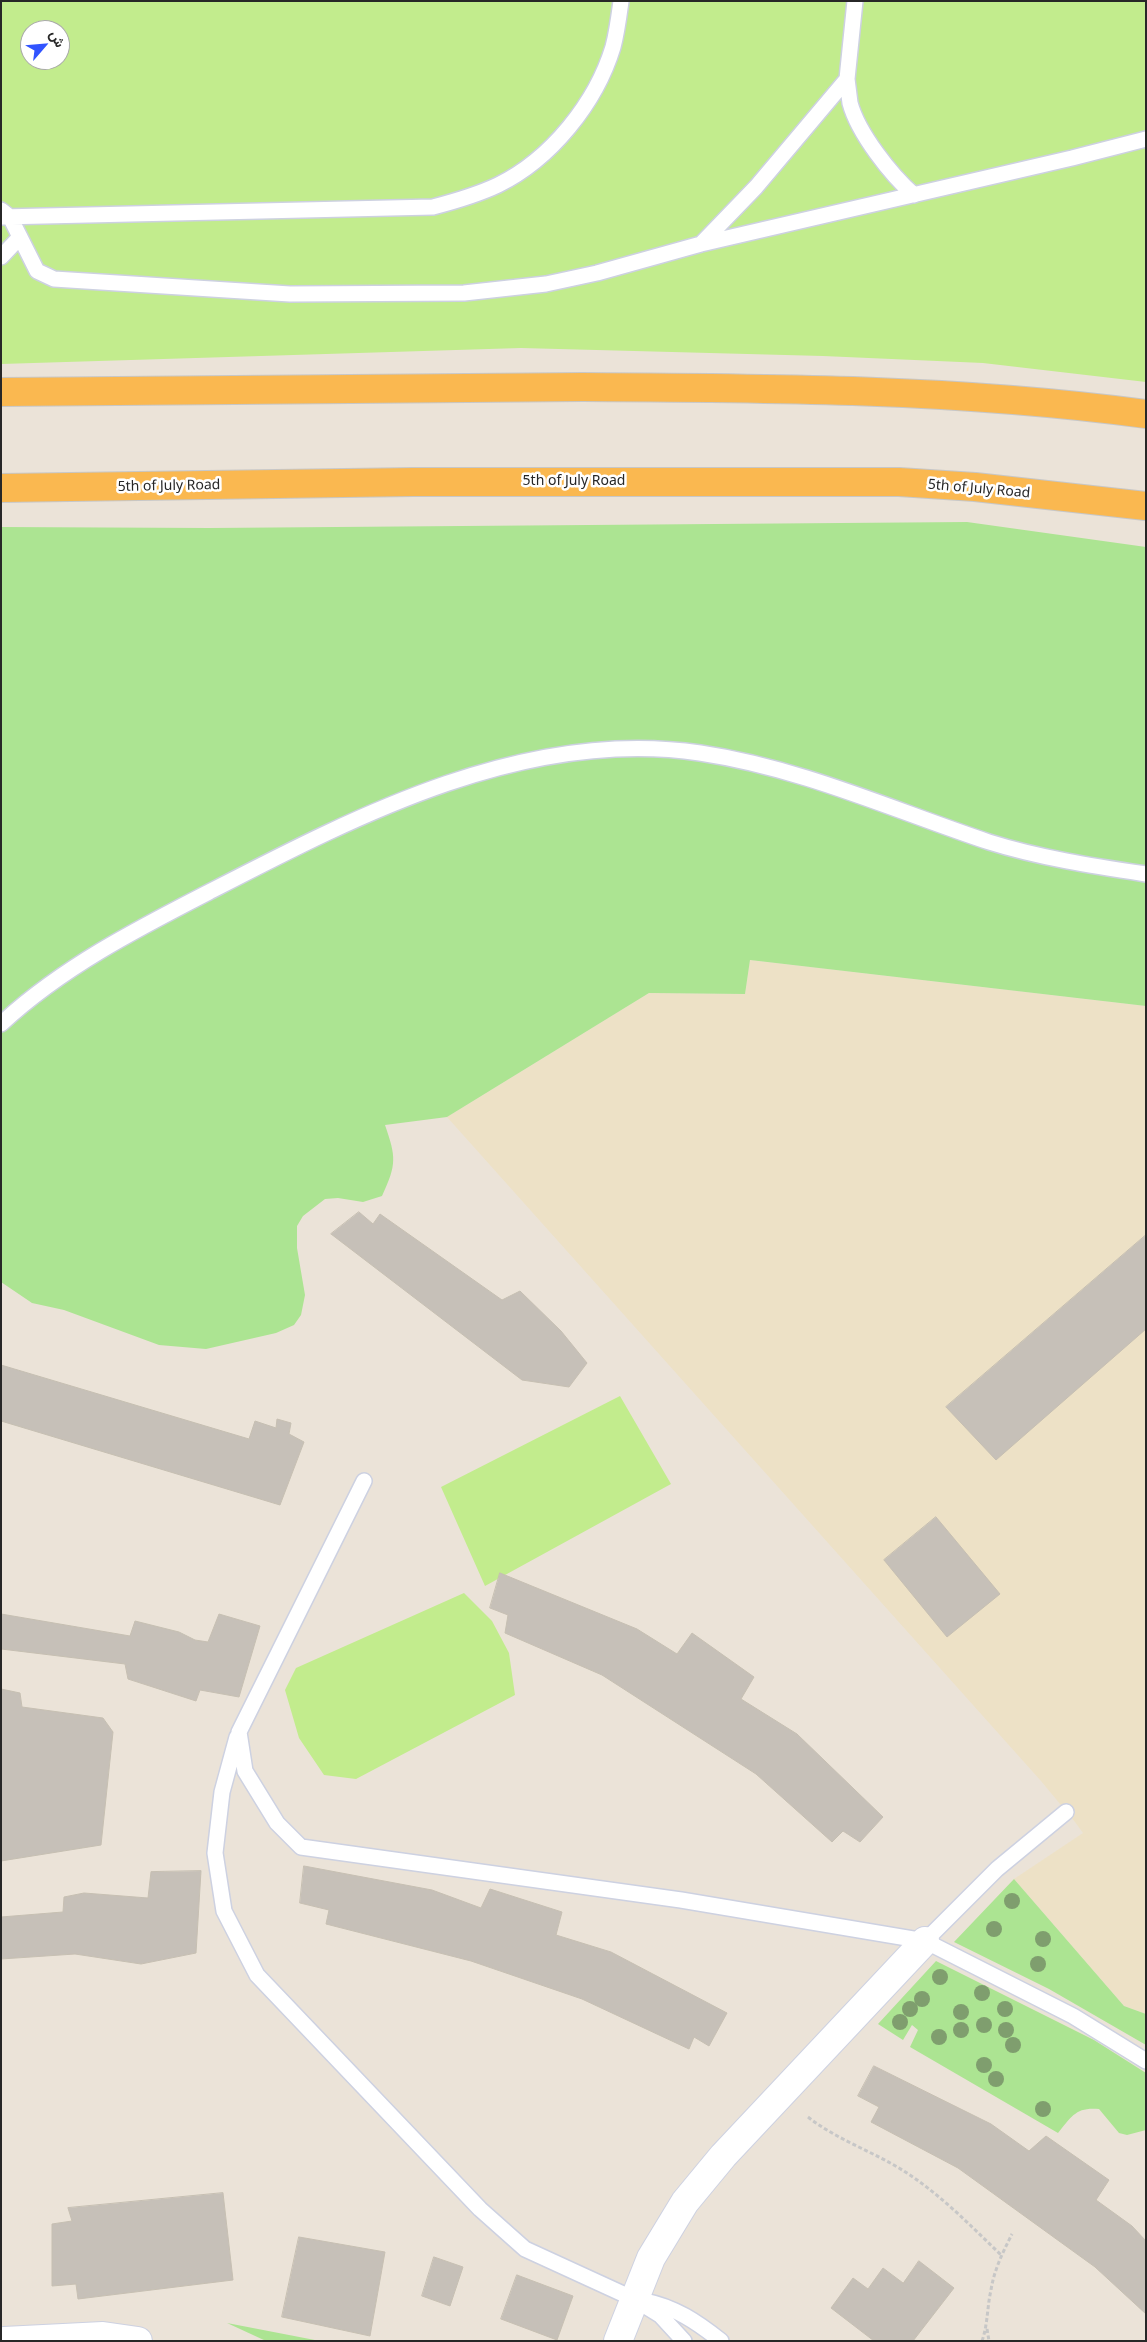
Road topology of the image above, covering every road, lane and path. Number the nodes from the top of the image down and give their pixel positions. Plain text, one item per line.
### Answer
1 (621, 1) edge
2 (855, 1) edge
3 (847, 79) junction
4 (1146, 139) edge
5 (914, 195) junction
6 (4, 215) edge
7 (20, 237) junction
8 (701, 244) junction
9 (1, 257) edge
10 (1, 392) edge
11 (1146, 414) edge
12 (1, 488) edge
13 (1146, 506) edge
14 (1146, 874) edge
15 (1, 1024) edge
16 (364, 1481) dead end
17 (239, 1732) junction
18 (1066, 1812) dead end
19 (925, 1941) junction
20 (1146, 2061) edge
21 (781, 2094) junction
22 (1012, 2234) dead end
23 (1001, 2255) junction
24 (634, 2299) junction
25 (986, 2328) junction
26 (4, 2341) edge
27 (138, 2341) edge
28 (618, 2341) edge
29 (684, 2341) edge
30 (721, 2341) edge
31 (982, 2341) edge
32 (989, 2341) edge

1 - 6 lane
2 - 3 lane
3 - 5 lane
3 - 8 lane
4 - 5 lane
5 - 8 lane
6 - 7 lane
7 - 8 lane
7 - 9 lane
10 - 11 highway
12 - 13 highway, 5th of July Road
14 - 15 lane
16 - 17 lane
17 - 19 lane
17 - 24 lane
18 - 19 lane
19 - 20 lane
19 - 21 street
21 - 23 path
21 - 24 street
22 - 23 path
23 - 25 path
24 - 28 street
24 - 29 lane
24 - 30 lane
25 - 31 path
25 - 32 path
26 - 27 street

